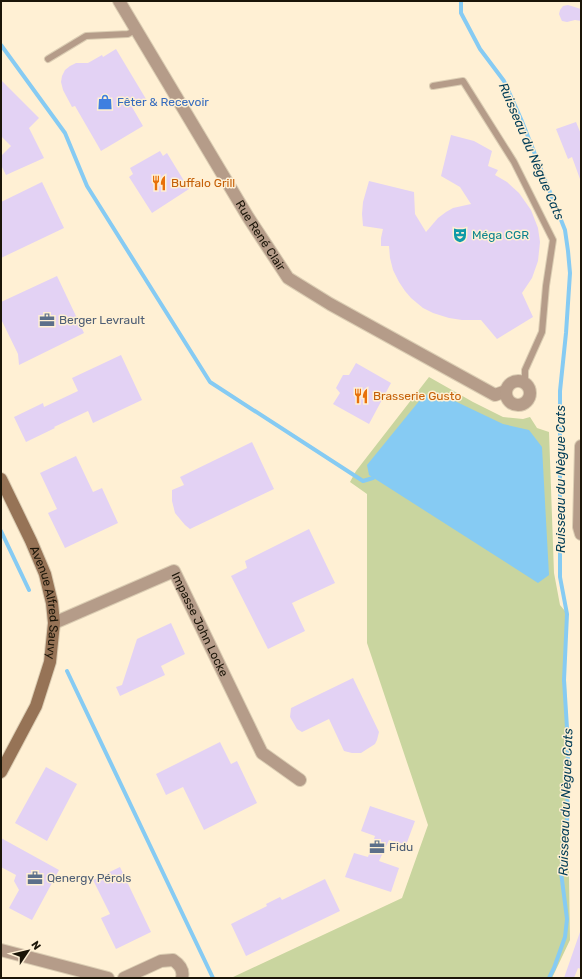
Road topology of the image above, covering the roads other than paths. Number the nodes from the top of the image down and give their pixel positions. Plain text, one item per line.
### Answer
1 (115, 1) edge
2 (119, 1) edge
3 (129, 1) edge
4 (134, 24) junction
5 (48, 59) dead end
6 (433, 86) dead end
7 (525, 383) junction
8 (506, 391) junction
9 (581, 446) edge
10 (1, 479) edge
11 (581, 534) edge
12 (54, 623) junction
13 (1, 772) edge
14 (300, 780) dead end
15 (1, 950) edge
16 (108, 978) edge
17 (124, 978) edge
18 (182, 978) edge

1 - 4 street, Rue René Clair
2 - 4 street, Rue René Clair
3 - 4 street, Rue René Clair
4 - 5 lane
4 - 8 street, Rue René Clair
6 - 7 lane
7 - 8 street
7 - 8 street
9 - 11 street
10 - 12 street, Avenue Alfred Sauvy
12 - 13 street, Avenue Alfred Sauvy
12 - 14 street, Impasse John Locke
15 - 16 street
17 - 18 street

